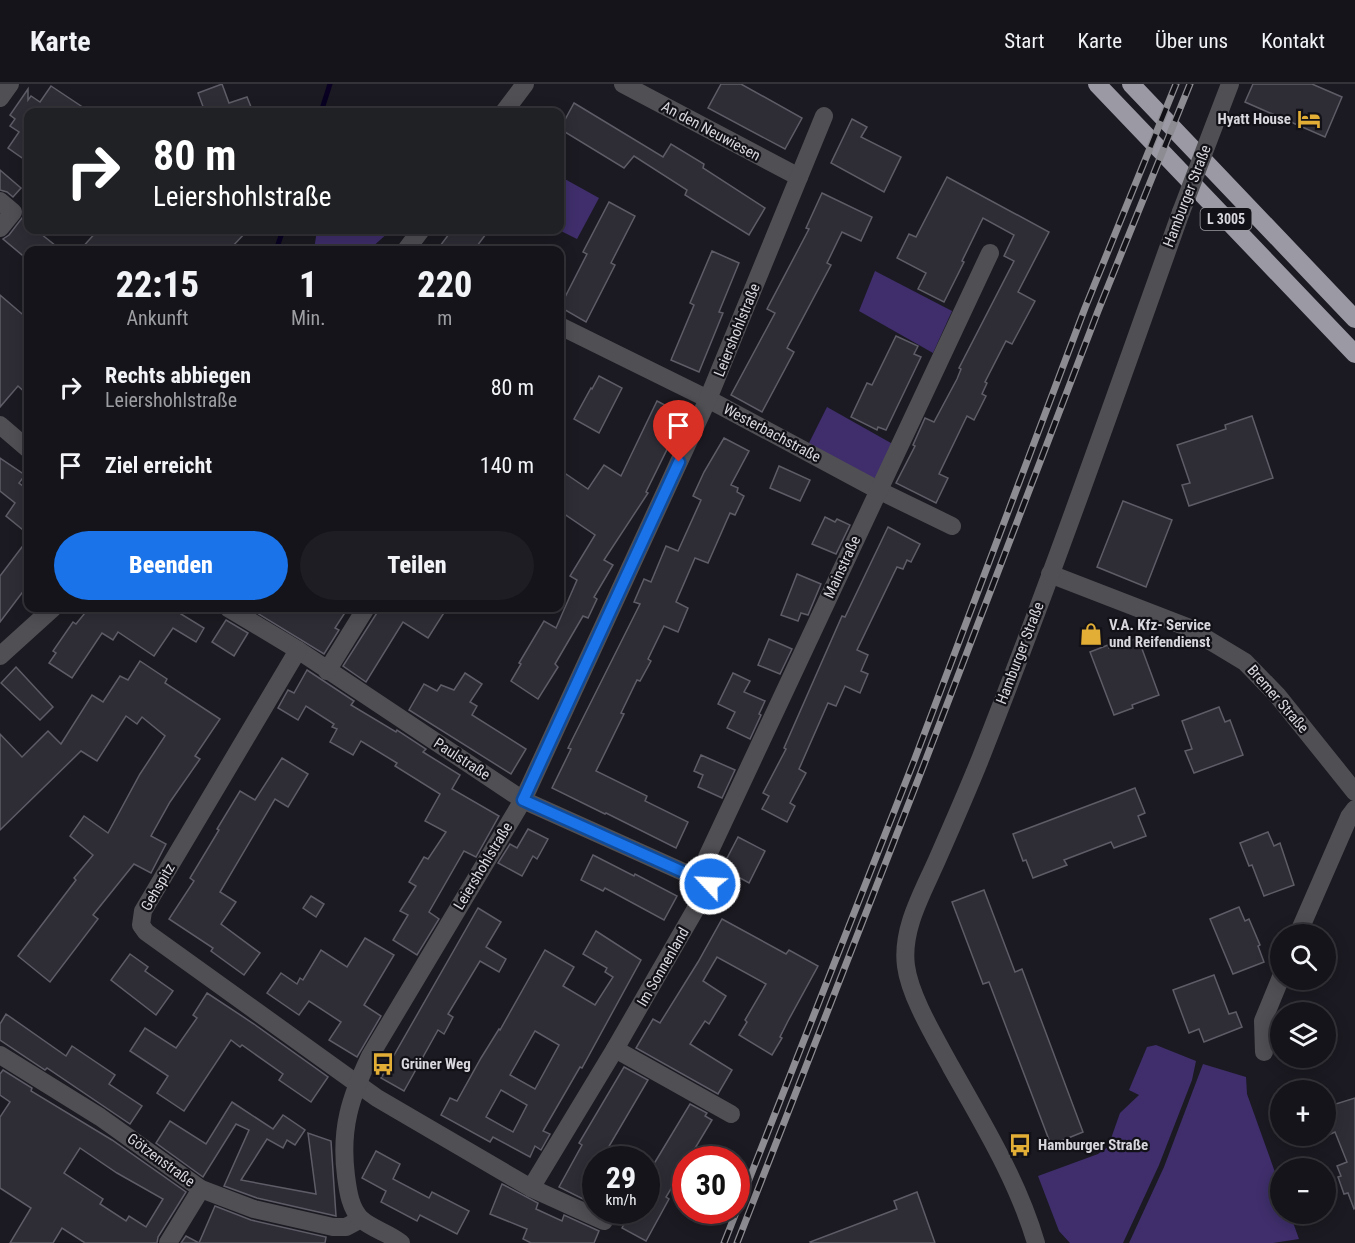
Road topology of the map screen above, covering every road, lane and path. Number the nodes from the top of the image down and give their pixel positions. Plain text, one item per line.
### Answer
1 (10, 84) edge
2 (525, 84) edge
3 (623, 84) edge
4 (1097, 84) edge
5 (1131, 84) edge
6 (1230, 84) edge
7 (0, 98) edge
8 (507, 108) edge
9 (824, 116) dead end
10 (799, 177) junction
11 (0, 201) edge
12 (0, 228) edge
13 (419, 234) edge
14 (409, 246) edge
15 (990, 253) dead end
16 (1355, 319) edge
17 (564, 328) edge
18 (1355, 354) edge
19 (708, 399) junction
20 (0, 424) edge
21 (24, 445) edge
22 (878, 490) junction
23 (952, 526) dead end
24 (1050, 574) junction
25 (49, 612) edge
26 (235, 612) edge
27 (364, 612) edge
28 (298, 650) junction
29 (0, 656) edge
30 (327, 671) junction
31 (1355, 792) edge
32 (523, 800) junction
33 (1355, 809) edge
34 (710, 884) junction
35 (1302, 924) edge
36 (1275, 990) edge
37 (615, 1049) junction
38 (1264, 1053) dead end
39 (0, 1055) edge
40 (356, 1085) junction
41 (731, 1114) dead end
42 (531, 1188) junction
43 (201, 1189) junction
44 (582, 1211) edge
45 (361, 1219) junction
46 (1029, 1219) junction
47 (168, 1243) edge
48 (401, 1243) edge
49 (1036, 1243) edge
50 (1043, 1243) edge

1 - 7 street
2 - 8 street
3 - 10 street, An den Neuwiesen
4 - 18 highway, L 3005
5 - 16 highway, L 3005
6 - 24 street, Hamburger Straße, bridge
9 - 10 street, Leiershohlstraße
10 - 19 street, Leiershohlstraße
11 - 12 street
13 - 14 street
15 - 22 street, Mainstraße
17 - 19 street, Westerbachstraße
19 - 22 street, Westerbachstraße
19 - 32 street, Leiershohlstraße
20 - 21 street
22 - 23 street, Westerbachstraße
22 - 34 street, Mainstraße
24 - 31 street, Bremer Straße
24 - 46 street, Hamburger Straße
25 - 29 street
26 - 28 street, Paulstraße
27 - 30 street
28 - 30 street, Paulstraße
28 - 40 street, Gehspitz
30 - 32 street, Paulstraße
32 - 34 street, Paulstraße
32 - 40 street, Leiershohlstraße
33 - 35 street
34 - 37 street, Im Sonnenland
36 - 38 street
37 - 41 street
37 - 42 street, Im Sonnenland
39 - 43 street, Götzenstraße
40 - 42 street
40 - 45 street, Leiershohlstraße
42 - 44 street
43 - 45 street, Götzenstraße
43 - 47 street
45 - 48 street
46 - 49 street, Hamburger Straße
46 - 50 street

